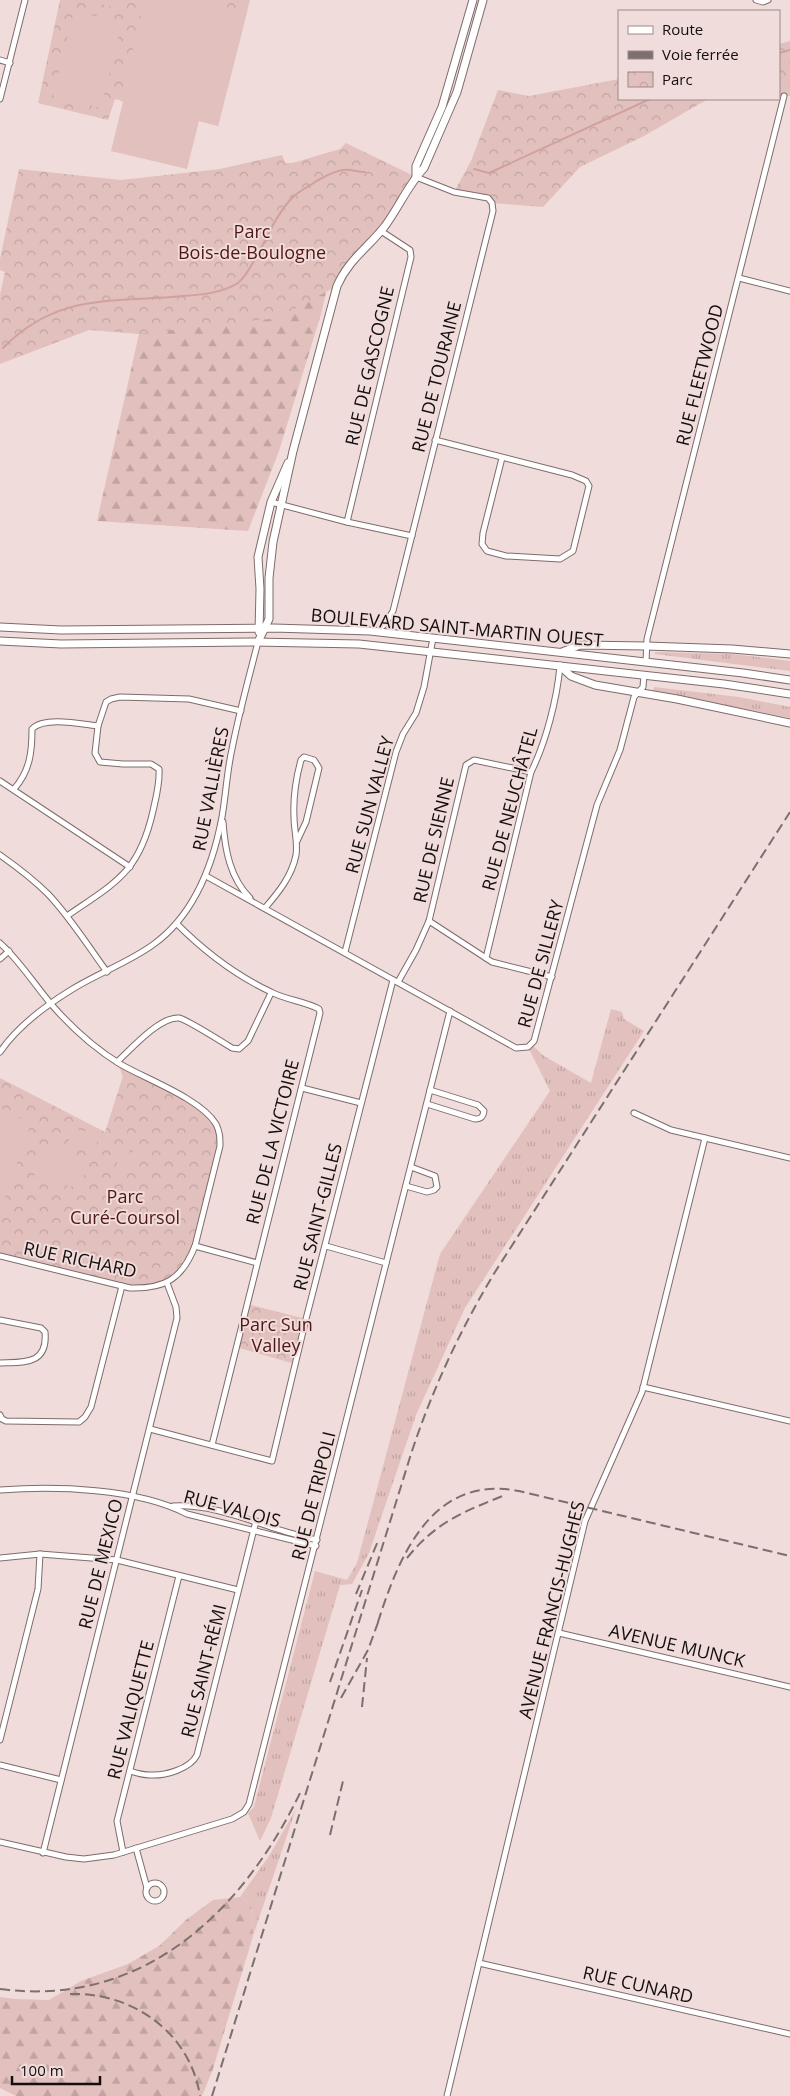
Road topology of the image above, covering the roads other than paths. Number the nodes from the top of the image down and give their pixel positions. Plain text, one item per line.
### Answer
1 (25, 0) edge
2 (473, 0) edge
3 (483, 0) edge
4 (756, 0) edge
5 (768, 0) edge
6 (0, 60) edge
7 (10, 63) junction
8 (784, 96) dead end
9 (0, 99) edge
10 (416, 177) junction
11 (381, 231) junction
12 (739, 278) junction
13 (790, 291) edge
14 (435, 440) junction
15 (293, 451) junction
16 (502, 458) junction
17 (271, 502) junction
18 (283, 504) junction
19 (347, 522) junction
20 (412, 536) junction
21 (0, 627) edge
22 (262, 628) junction
23 (376, 632) junction
24 (433, 638) junction
25 (0, 641) edge
26 (258, 642) junction
27 (647, 646) junction
28 (431, 652) junction
29 (561, 652) junction
30 (790, 654) edge
31 (646, 662) junction
32 (560, 666) junction
33 (644, 676) junction
34 (790, 680) edge
35 (638, 693) junction
36 (790, 694) edge
37 (241, 711) junction
38 (790, 723) edge
39 (98, 726) junction
40 (531, 772) junction
41 (0, 782) edge
42 (14, 789) junction
43 (222, 816) junction
44 (297, 841) junction
45 (0, 855) edge
46 (130, 867) junction
47 (206, 876) junction
48 (254, 902) junction
49 (265, 908) junction
50 (67, 916) junction
51 (429, 920) junction
52 (176, 924) junction
53 (0, 943) edge
54 (9, 951) junction
55 (345, 952) junction
56 (486, 958) junction
57 (0, 959) edge
58 (106, 972) junction
59 (552, 977) junction
60 (395, 981) junction
61 (271, 992) junction
62 (50, 1004) junction
63 (450, 1011) junction
64 (0, 1052) edge
65 (117, 1062) junction
66 (302, 1088) junction
67 (430, 1090) junction
68 (361, 1103) junction
69 (427, 1104) junction
70 (634, 1113) dead end
71 (705, 1138) junction
72 (790, 1158) edge
73 (411, 1167) junction
74 (406, 1186) junction
75 (195, 1246) junction
76 (326, 1246) junction
77 (0, 1256) edge
78 (386, 1263) junction
79 (257, 1264) junction
80 (167, 1282) junction
81 (122, 1286) junction
82 (0, 1320) edge
83 (0, 1363) edge
84 (643, 1388) junction
85 (0, 1415) edge
86 (790, 1421) edge
87 (150, 1429) junction
88 (212, 1445) junction
89 (0, 1490) edge
90 (132, 1497) junction
91 (171, 1506) junction
92 (256, 1521) junction
93 (254, 1530) junction
94 (317, 1543) junction
95 (40, 1554) junction
96 (0, 1558) edge
97 (116, 1560) junction
98 (179, 1576) junction
99 (238, 1590) junction
100 (559, 1633) junction
101 (790, 1686) edge
102 (0, 1740) edge
103 (0, 1766) edge
104 (130, 1771) junction
105 (61, 1780) junction
106 (0, 1842) edge
107 (136, 1848) junction
108 (43, 1852) junction
109 (123, 1852) junction
110 (147, 1888) dead end
111 (479, 1963) junction
112 (790, 2034) edge
113 (447, 2096) edge

1 - 7 street
2 - 10 main road
3 - 10 main road
4 - 5 street
6 - 7 street
7 - 9 street
8 - 12 street, RUE FLEETWOOD
10 - 11 main road
10 - 14 street, RUE DE TOURAINE
11 - 15 main road
11 - 19 street, RUE DE GASCOGNE
12 - 13 street
12 - 27 street, RUE FLEETWOOD
14 - 16 street
14 - 20 street, RUE DE TOURAINE
15 - 17 main road
15 - 18 main road
16 - 16 street
17 - 18 street
17 - 22 main road
18 - 19 street
18 - 22 main road
19 - 20 street
20 - 23 street, RUE DE TOURAINE
21 - 22 main road, BOULEVARD SAINT-MARTIN OUEST
22 - 23 main road, BOULEVARD SAINT-MARTIN OUEST
22 - 26 main road
23 - 24 main road, BOULEVARD SAINT-MARTIN OUEST
24 - 28 street, RUE SUN VALLEY
24 - 29 main road, BOULEVARD SAINT-MARTIN OUEST
25 - 26 main road, BOULEVARD SAINT-MARTIN OUEST
26 - 28 main road, BOULEVARD SAINT-MARTIN OUEST
26 - 37 street, RUE VALLIÈRES
27 - 29 main road
27 - 30 main road
27 - 31 street, RUE FLEETWOOD
28 - 32 main road, BOULEVARD SAINT-MARTIN OUEST
28 - 55 street, RUE SUN VALLEY
29 - 31 main road, BOULEVARD SAINT-MARTIN OUEST
31 - 34 main road, BOULEVARD SAINT-MARTIN OUEST
32 - 33 main road, BOULEVARD SAINT-MARTIN OUEST
32 - 35 main road
32 - 40 street, RUE DE NEUCHÂTEL
33 - 35 street, RUE DE SILLERY
33 - 36 main road, BOULEVARD SAINT-MARTIN OUEST
35 - 38 main road
35 - 59 street, RUE DE SILLERY
37 - 39 street
37 - 43 street, RUE VALLIÈRES
39 - 42 street
39 - 46 street
40 - 51 street, RUE DE SIENNE
40 - 56 street, RUE DE NEUCHÂTEL
41 - 42 street
42 - 46 street
43 - 47 street, RUE VALLIÈRES
43 - 48 street, RUE DE SILLERY
44 - 44 street
44 - 49 street
45 - 50 street
46 - 50 street
47 - 48 street, RUE DE SILLERY
47 - 52 street, RUE VALLIÈRES
48 - 49 street, RUE DE SILLERY
49 - 55 street, RUE DE SILLERY
50 - 58 street
51 - 56 street
51 - 60 street, RUE DE SIENNE
52 - 58 street, RUE VALLIÈRES
52 - 61 street, RUE DE LA VICTOIRE
53 - 54 street, RUE RICHARD
54 - 57 street
54 - 62 street, RUE RICHARD
55 - 60 street, RUE DE SILLERY
56 - 59 street
58 - 62 street, RUE VALLIÈRES
59 - 63 street, RUE DE SILLERY
60 - 63 street, RUE DE SILLERY
60 - 68 street, RUE SAINT-GILLES
61 - 65 street
61 - 66 street, RUE DE LA VICTOIRE
62 - 64 street, RUE VALLIÈRES
62 - 65 street, RUE RICHARD
63 - 67 street, RUE DE TRIPOLI
65 - 75 street, RUE RICHARD
66 - 68 street
66 - 79 street, RUE DE LA VICTOIRE
67 - 69 street, RUE DE TRIPOLI
67 - 69 street
68 - 76 street, RUE SAINT-GILLES
69 - 73 street, RUE DE TRIPOLI
70 - 71 street
71 - 72 street
71 - 84 street, AVENUE FRANCIS-HUGHES
73 - 74 street, RUE DE TRIPOLI
73 - 74 street
74 - 78 street, RUE DE TRIPOLI
75 - 79 street
75 - 80 street, RUE RICHARD
76 - 78 street
76 - 88 street, RUE SAINT-GILLES
77 - 81 street, RUE RICHARD
78 - 94 street, RUE DE TRIPOLI
79 - 88 street, RUE DE LA VICTOIRE
80 - 81 street, RUE RICHARD
80 - 87 street, RUE DE MEXICO
81 - 85 street
82 - 83 street
84 - 86 street
84 - 100 street, AVENUE FRANCIS-HUGHES
87 - 88 street
87 - 90 street, RUE DE MEXICO
89 - 90 street, RUE VALOIS
90 - 91 street, RUE VALOIS
90 - 97 street, RUE DE MEXICO
91 - 92 street, RUE VALOIS
91 - 93 street, RUE VALOIS
92 - 93 street, RUE SAINT-RÉMI
92 - 94 street, RUE VALOIS
93 - 94 street, RUE VALOIS
93 - 99 street, RUE SAINT-RÉMI
94 - 107 street, RUE DE TRIPOLI
95 - 96 street
95 - 97 street
95 - 102 street
97 - 98 street
97 - 105 street, RUE DE MEXICO
98 - 99 street
98 - 104 street, RUE VALIQUETTE
99 - 104 street, RUE SAINT-RÉMI
100 - 101 street, AVENUE MUNCK
100 - 111 street, AVENUE FRANCIS-HUGHES
103 - 105 street
104 - 109 street, RUE VALIQUETTE
105 - 108 street, RUE DE MEXICO
106 - 108 street
107 - 109 street
107 - 110 street
108 - 109 street
111 - 112 street, RUE CUNARD
111 - 113 street, AVENUE FRANCIS-HUGHES

